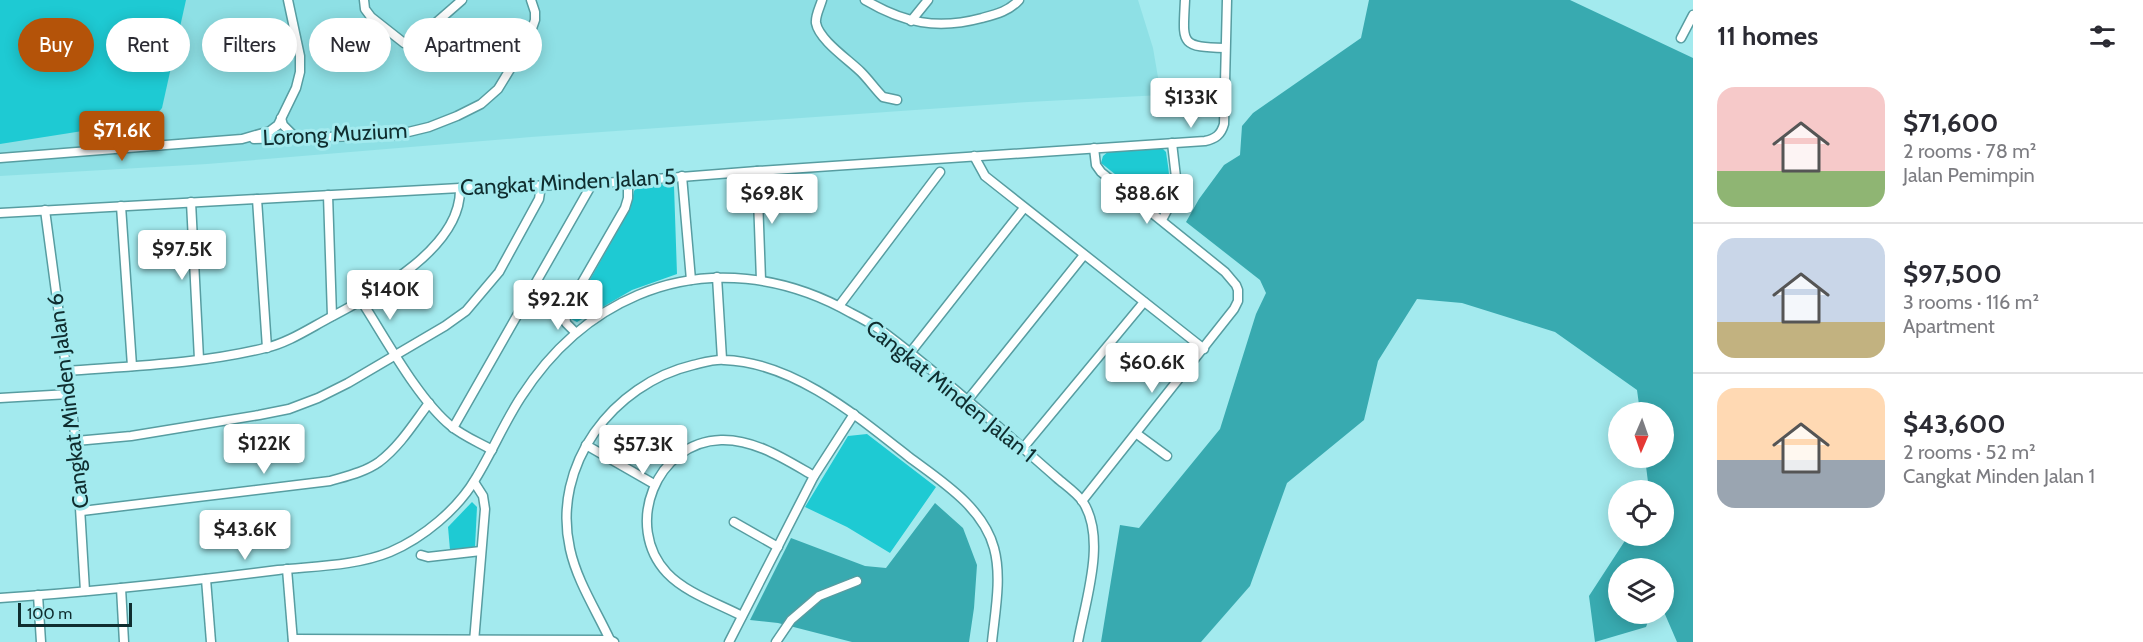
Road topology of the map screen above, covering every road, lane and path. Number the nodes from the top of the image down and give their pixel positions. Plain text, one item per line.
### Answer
1 (288, 0) edge
2 (364, 0) edge
3 (462, 0) edge
4 (531, 0) edge
5 (822, 0) edge
6 (865, 0) edge
7 (928, 0) edge
8 (1019, 0) edge
9 (1185, 0) edge
10 (1227, 0) edge
11 (1693, 15) edge
12 (911, 21) junction
13 (1681, 38) dead end
14 (1225, 48) junction
15 (897, 100) dead end
16 (281, 118) junction
17 (296, 138) junction
18 (242, 139) junction
19 (1172, 143) junction
20 (1094, 148) junction
21 (974, 156) junction
22 (0, 158) edge
23 (757, 171) junction
24 (940, 172) dead end
25 (682, 176) junction
26 (628, 181) junction
27 (592, 184) junction
28 (541, 186) junction
29 (460, 188) junction
30 (328, 195) junction
31 (257, 199) junction
32 (190, 202) junction
33 (121, 206) junction
34 (1024, 208) junction
35 (45, 210) junction
36 (0, 213) edge
37 (1162, 220) junction
38 (1083, 255) junction
39 (717, 277) junction
40 (691, 280) junction
41 (761, 280) junction
42 (362, 302) junction
43 (1144, 302) junction
44 (839, 306) junction
45 (332, 316) junction
46 (575, 332) junction
47 (267, 348) junction
48 (1204, 349) junction
49 (910, 353) junction
50 (396, 355) junction
51 (199, 359) junction
52 (722, 359) junction
53 (132, 366) junction
54 (66, 371) junction
55 (69, 394) junction
56 (0, 398) edge
57 (967, 400) junction
58 (429, 403) junction
59 (854, 414) junction
60 (453, 428) junction
61 (1137, 434) junction
62 (76, 441) junction
63 (586, 445) junction
64 (1023, 448) junction
65 (492, 450) junction
66 (1167, 456) dead end
67 (814, 476) junction
68 (474, 482) junction
69 (654, 484) junction
70 (1083, 501) junction
71 (82, 511) junction
72 (734, 522) dead end
73 (778, 547) junction
74 (481, 551) junction
75 (421, 555) dead end
76 (287, 569) junction
77 (206, 579) junction
78 (856, 581) dead end
79 (120, 588) junction
80 (85, 591) junction
81 (38, 595) junction
82 (0, 598) edge
83 (742, 616) junction
84 (778, 638) edge
85 (293, 641) edge
86 (474, 641) edge
87 (612, 641) edge
88 (42, 642) edge
89 (124, 642) edge
90 (211, 642) edge
91 (729, 642) edge
92 (992, 642) edge
93 (1078, 642) edge

1 - 16 street
2 - 3 street
4 - 17 street, Lorong Muzium
5 - 15 street
6 - 12 street
7 - 12 street
8 - 12 street
9 - 14 street
10 - 14 street
11 - 13 street
14 - 19 street, Cangkat Minden Jalan 5
16 - 17 street
16 - 18 street
17 - 18 street, Lorong Muzium
18 - 22 street
19 - 20 street, Cangkat Minden Jalan 5
19 - 37 street
20 - 21 street, Cangkat Minden Jalan 5
20 - 37 street
21 - 23 street, Cangkat Minden Jalan 5
21 - 34 street
23 - 25 street, Cangkat Minden Jalan 5
23 - 41 street
24 - 44 street
25 - 26 street, Cangkat Minden Jalan 5
25 - 40 street
26 - 27 street, Cangkat Minden Jalan 5
26 - 46 street
27 - 28 street, Cangkat Minden Jalan 5
27 - 60 street
28 - 29 street, Cangkat Minden Jalan 5
28 - 50 street
29 - 30 street, Cangkat Minden Jalan 5
29 - 42 street
30 - 31 street, Cangkat Minden Jalan 5
30 - 45 street
31 - 32 street, Cangkat Minden Jalan 5
31 - 47 street
32 - 33 street, Cangkat Minden Jalan 5
32 - 51 street
33 - 35 street, Cangkat Minden Jalan 5
33 - 53 street
34 - 38 street
34 - 49 street
35 - 36 street, Cangkat Minden Jalan 5
35 - 54 street, Cangkat Minden Jalan 6
37 - 48 street
38 - 43 street
38 - 57 street
39 - 40 street, Cangkat Minden Jalan 1
39 - 41 street, Cangkat Minden Jalan 1
39 - 52 street
40 - 46 street, Cangkat Minden Jalan 1
41 - 44 street, Cangkat Minden Jalan 1
42 - 45 street
42 - 50 street
43 - 48 street
43 - 64 street
44 - 49 street, Cangkat Minden Jalan 1
45 - 47 street
46 - 65 street, Cangkat Minden Jalan 1
47 - 51 street
48 - 61 street
49 - 57 street, Cangkat Minden Jalan 1
50 - 58 street
50 - 62 street
51 - 53 street
52 - 59 street
52 - 63 street
53 - 54 street
54 - 55 street, Cangkat Minden Jalan 6
55 - 56 street
55 - 62 street, Cangkat Minden Jalan 6
57 - 64 street, Cangkat Minden Jalan 1
58 - 60 street
58 - 71 street
59 - 67 street
59 - 92 street
60 - 65 street
61 - 66 street
61 - 70 street
62 - 71 street, Cangkat Minden Jalan 6
63 - 69 street
63 - 87 street
64 - 70 street, Cangkat Minden Jalan 1
65 - 68 street, Cangkat Minden Jalan 1
67 - 69 street
67 - 73 street
68 - 74 street
68 - 76 street, Cangkat Minden Jalan 1
69 - 83 street
70 - 93 street
71 - 80 street, Cangkat Minden Jalan 6
72 - 73 street
73 - 83 street
74 - 75 street
74 - 86 street
76 - 77 street, Cangkat Minden Jalan 1
76 - 85 street
77 - 79 street, Cangkat Minden Jalan 1
77 - 90 street
78 - 84 street
79 - 80 street, Cangkat Minden Jalan 1
79 - 89 street
80 - 81 street, Cangkat Minden Jalan 1
81 - 82 street, Cangkat Minden Jalan 1
81 - 88 street
83 - 91 street
85 - 86 street
86 - 87 street

